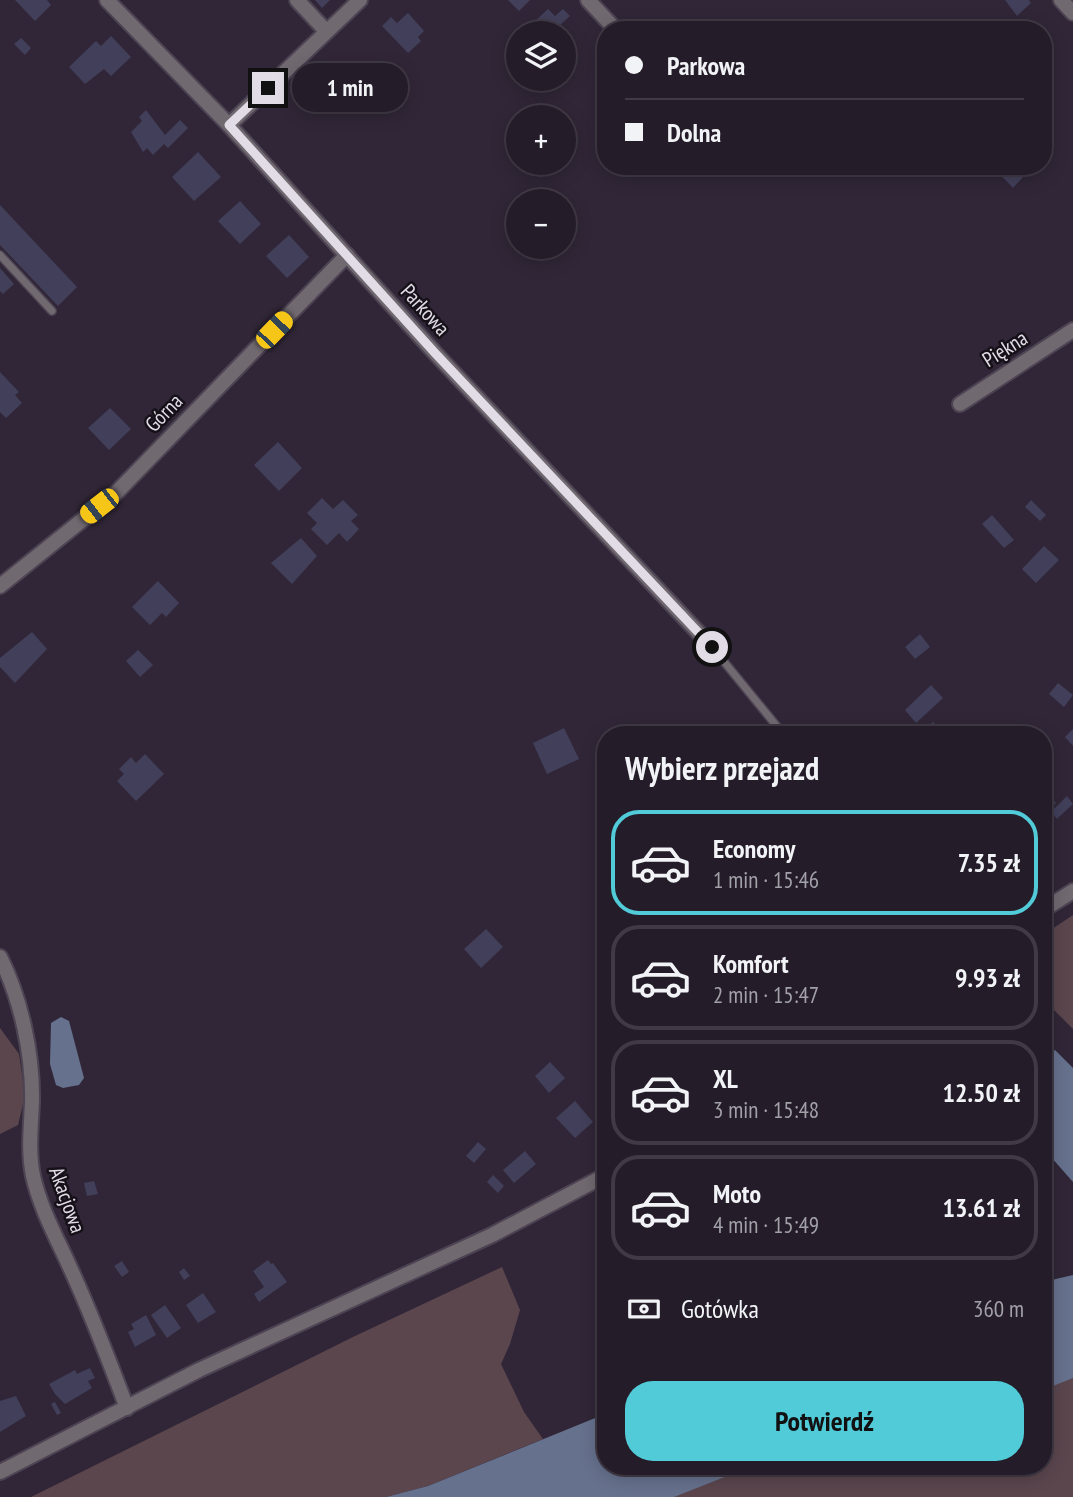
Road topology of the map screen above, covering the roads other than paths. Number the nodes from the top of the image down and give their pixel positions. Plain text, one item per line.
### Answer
1 (107, 0) edge
2 (297, 0) edge
3 (360, 0) edge
4 (588, 0) edge
5 (1061, 0) edge
6 (1073, 13) edge
7 (608, 21) edge
8 (326, 31) junction
9 (229, 125) junction
10 (0, 255) edge
11 (347, 255) junction
12 (52, 311) dead end
13 (1073, 330) edge
14 (960, 404) dead end
15 (0, 586) edge
16 (712, 647) joint
17 (777, 726) edge
18 (1073, 891) edge
19 (1052, 904) edge
20 (0, 957) edge
21 (597, 1180) edge
22 (127, 1408) junction
23 (0, 1472) edge

1 - 9 street, Parkowa
2 - 8 street
3 - 8 street
4 - 7 street
5 - 6 street
8 - 9 street
9 - 11 street, Parkowa
10 - 12 lane
11 - 15 street, Górna
11 - 16 street, Parkowa
13 - 14 street, Piękna
16 - 17 lane
18 - 19 street
20 - 22 street, Akacjowa
21 - 22 street
22 - 23 street

